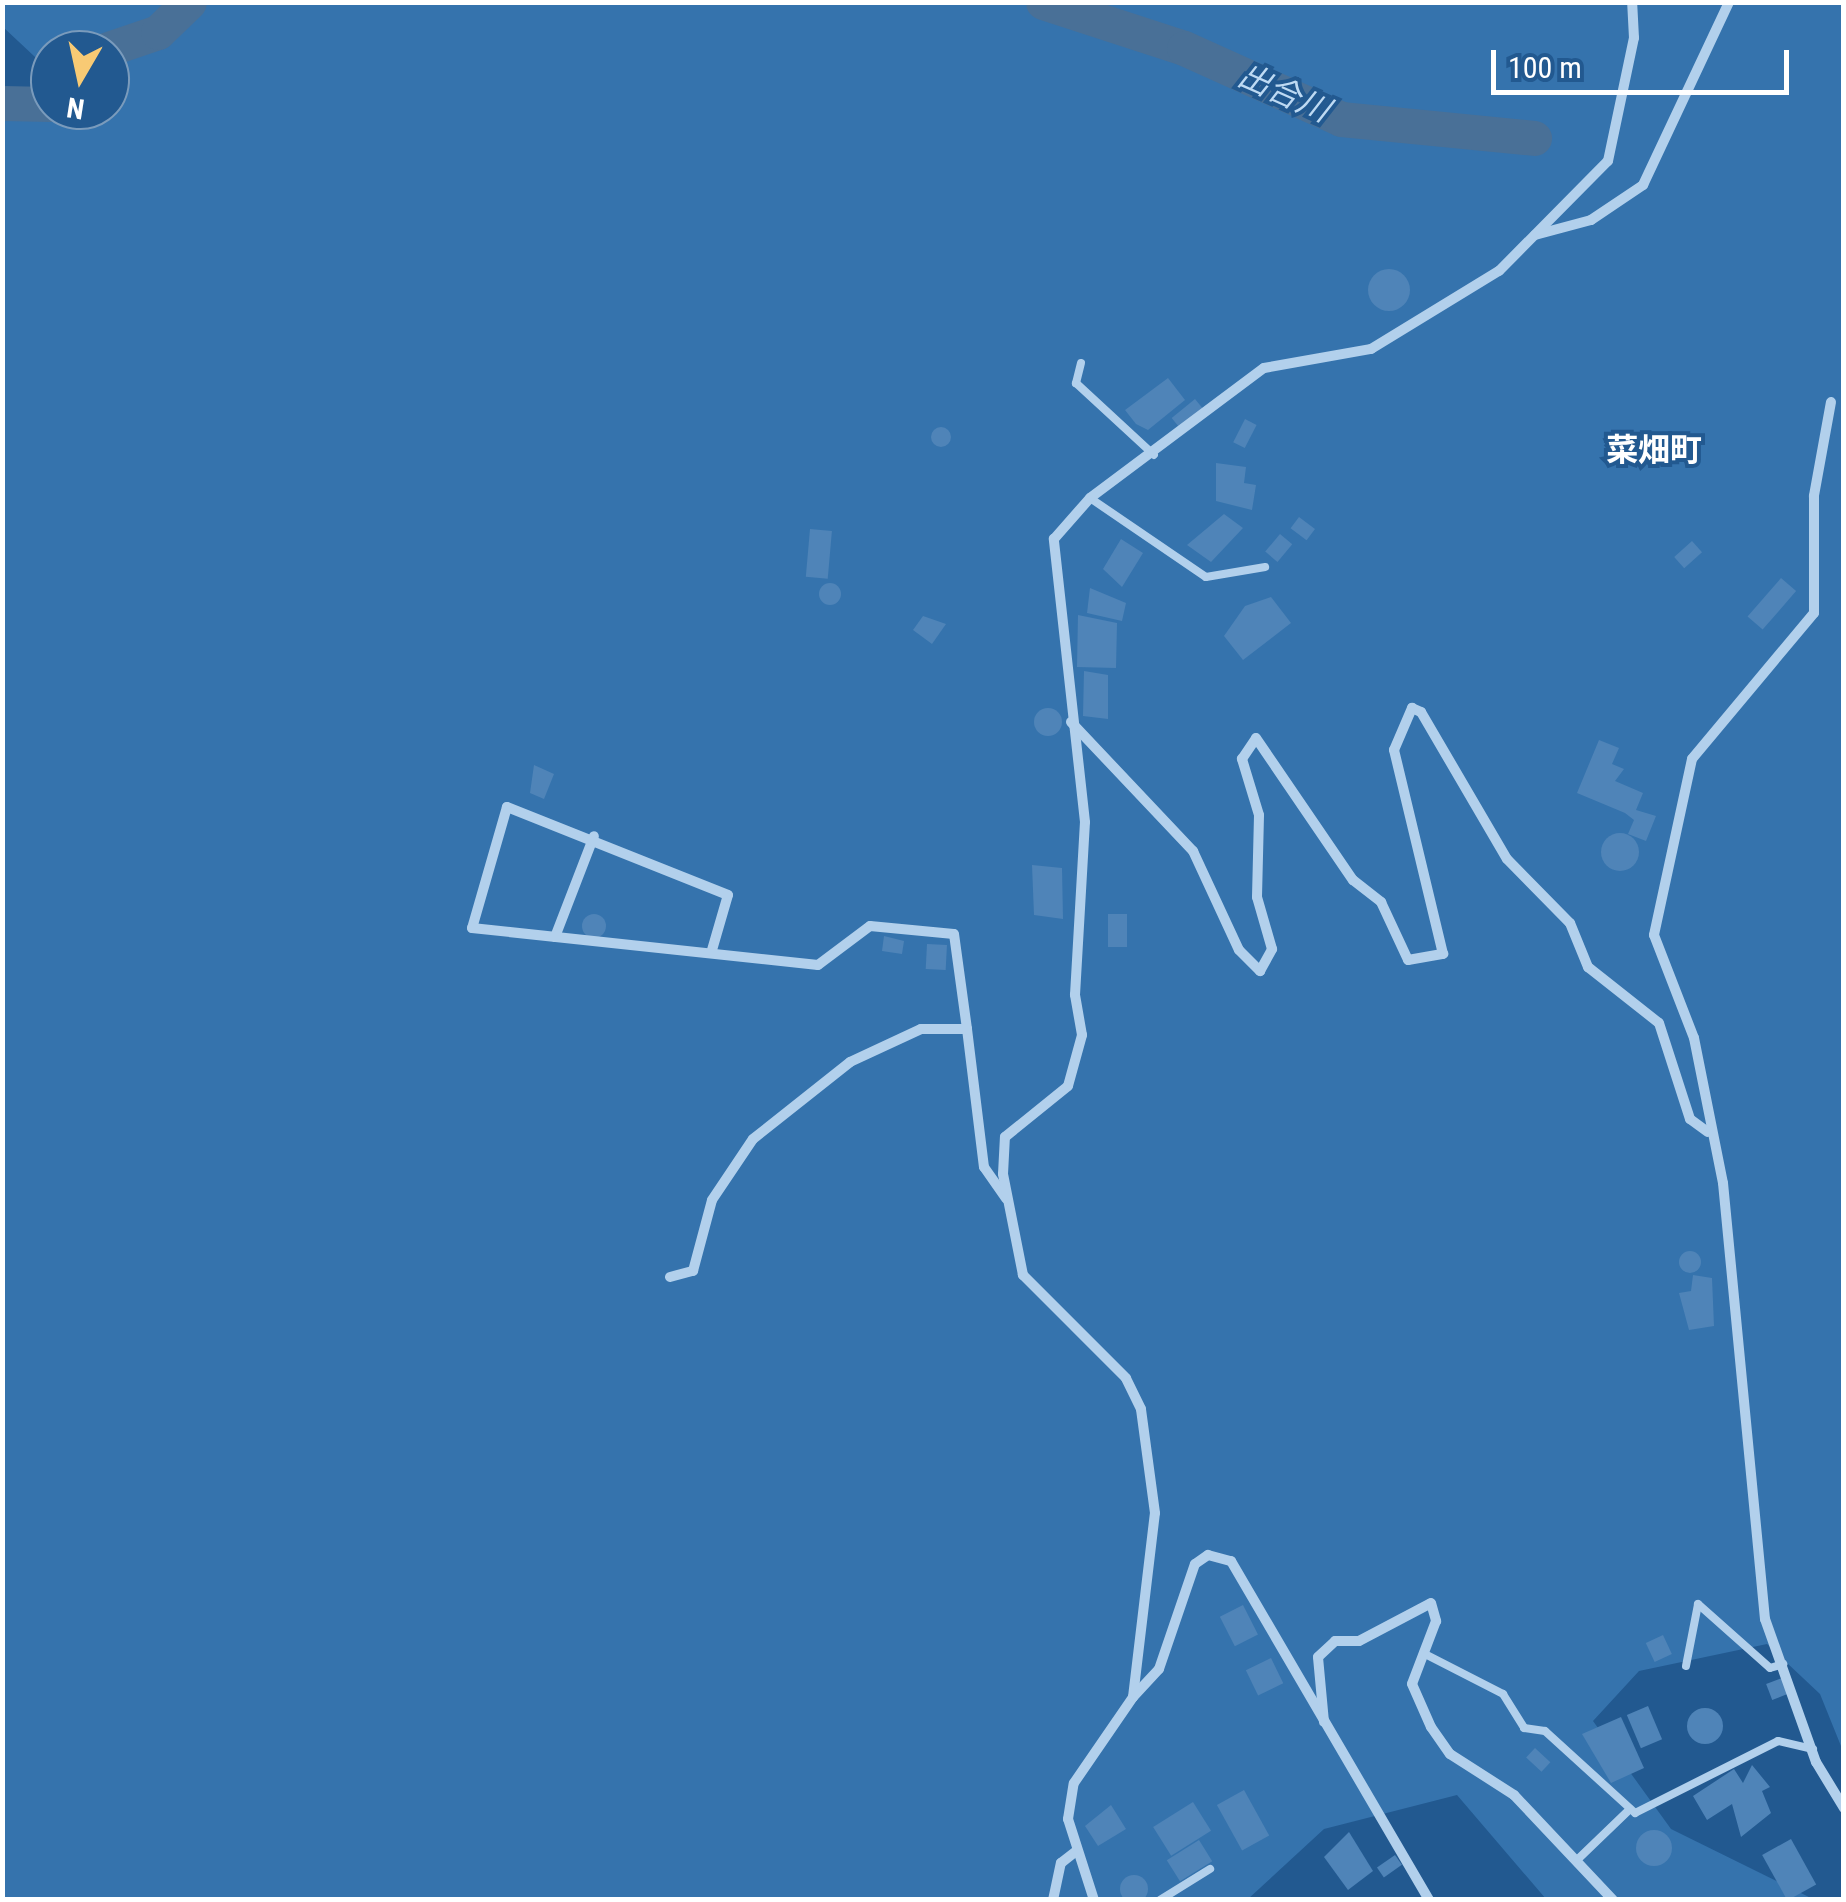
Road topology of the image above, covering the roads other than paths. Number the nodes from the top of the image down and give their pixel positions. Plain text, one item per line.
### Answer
1 (1632, 2) edge
2 (1729, 2) edge
3 (1534, 236) junction
4 (1081, 363) dead end
5 (1831, 402) dead end
6 (1154, 455) junction
7 (1090, 498) junction
8 (1265, 567) dead end
9 (1071, 722) junction
10 (594, 836) junction
11 (555, 937) junction
12 (712, 950) junction
13 (967, 1029) junction
14 (1708, 1132) junction
15 (1007, 1200) junction
16 (670, 1277) dead end
17 (1422, 1653) junction
18 (1782, 1664) junction
19 (1686, 1666) dead end
20 (1133, 1697) junction
21 (1324, 1723) junction
22 (1813, 1749) junction
23 (1844, 1808) edge
24 (1630, 1809) junction
25 (1075, 1852) junction
26 (1575, 1862) junction
27 (1210, 1869) dead end
28 (1053, 1900) edge
29 (1094, 1900) edge
30 (1160, 1900) edge
31 (1430, 1900) edge
32 (1613, 1900) edge

1 - 3 street
2 - 3 street
3 - 6 street
4 - 6 lane
5 - 14 street
6 - 7 street
7 - 8 lane
7 - 9 street
9 - 14 street
9 - 15 street
10 - 11 street
10 - 11 street
10 - 12 street
11 - 12 street
12 - 13 street
13 - 15 street
13 - 16 street
14 - 18 street
15 - 20 street
17 - 21 street
17 - 24 lane
17 - 26 street
18 - 19 lane
18 - 22 street
20 - 21 street
20 - 25 street
21 - 31 street
22 - 23 street
22 - 24 lane
24 - 26 lane
25 - 28 street
25 - 29 street
26 - 32 street
27 - 30 lane

